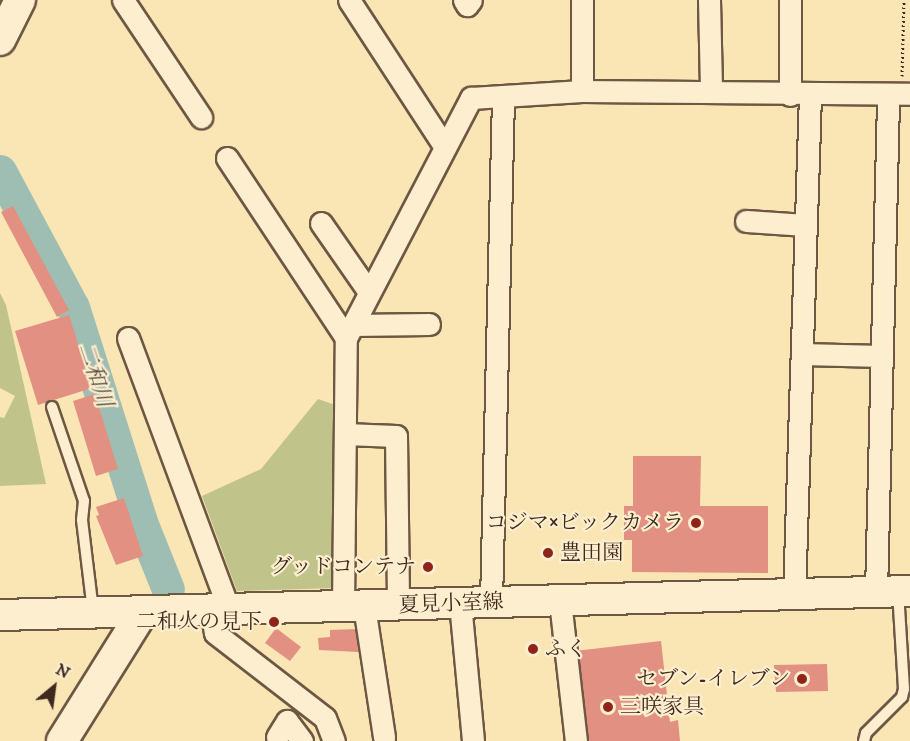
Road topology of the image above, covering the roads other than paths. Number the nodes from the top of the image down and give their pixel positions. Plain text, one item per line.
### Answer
1 (20, 0) edge
2 (123, 0) edge
3 (349, 0) edge
4 (464, 0) edge
5 (471, 0) edge
6 (582, 0) edge
7 (709, 0) edge
8 (790, 0) edge
9 (0, 40) edge
10 (582, 90) junction
11 (711, 91) junction
12 (800, 95) junction
13 (900, 95) edge
14 (503, 96) junction
15 (201, 117) dead end
16 (444, 146) junction
17 (227, 158) dead end
18 (746, 221) dead end
19 (321, 224) dead end
20 (806, 225) junction
21 (369, 292) junction
22 (429, 324) dead end
23 (349, 332) junction
24 (128, 338) dead end
25 (802, 354) junction
26 (882, 356) junction
27 (52, 407) dead end
28 (345, 434) junction
29 (894, 592) edge
30 (794, 595) junction
31 (560, 601) junction
32 (491, 602) junction
33 (460, 603) junction
34 (398, 605) junction
35 (354, 606) junction
36 (220, 610) junction
37 (142, 613) junction
38 (93, 614) junction
39 (0, 615) edge
40 (277, 736) dead end
41 (72, 737) edge
42 (384, 737) dead end
43 (302, 741) edge
44 (334, 741) edge
45 (473, 741) edge
46 (576, 741) edge
47 (864, 741) edge

1 - 9 main road
2 - 15 street
3 - 16 street
4 - 5 street
6 - 10 street
7 - 11 street
8 - 12 street
10 - 11 street
10 - 14 street
11 - 12 street
12 - 13 street
12 - 20 street
13 - 26 street
14 - 16 street
14 - 32 street
16 - 21 street
17 - 23 street
18 - 20 street
19 - 21 street
20 - 25 street
21 - 23 street
22 - 23 street
23 - 28 street
24 - 36 street
25 - 26 street
25 - 30 street
26 - 29 street
27 - 38 lane
28 - 34 street
28 - 35 street
29 - 30 main road, 夏見小室線
29 - 47 lane
30 - 31 main road, 夏見小室線
31 - 32 main road, 夏見小室線
31 - 46 street
32 - 33 main road, 夏見小室線
33 - 34 main road, 夏見小室線
33 - 45 street
34 - 35 main road, 夏見小室線
35 - 36 main road, 夏見小室線
35 - 42 street
36 - 37 main road, 夏見小室線
36 - 44 street
37 - 38 main road, 夏見小室線
37 - 41 main road
38 - 39 main road, 夏見小室線
40 - 43 street

